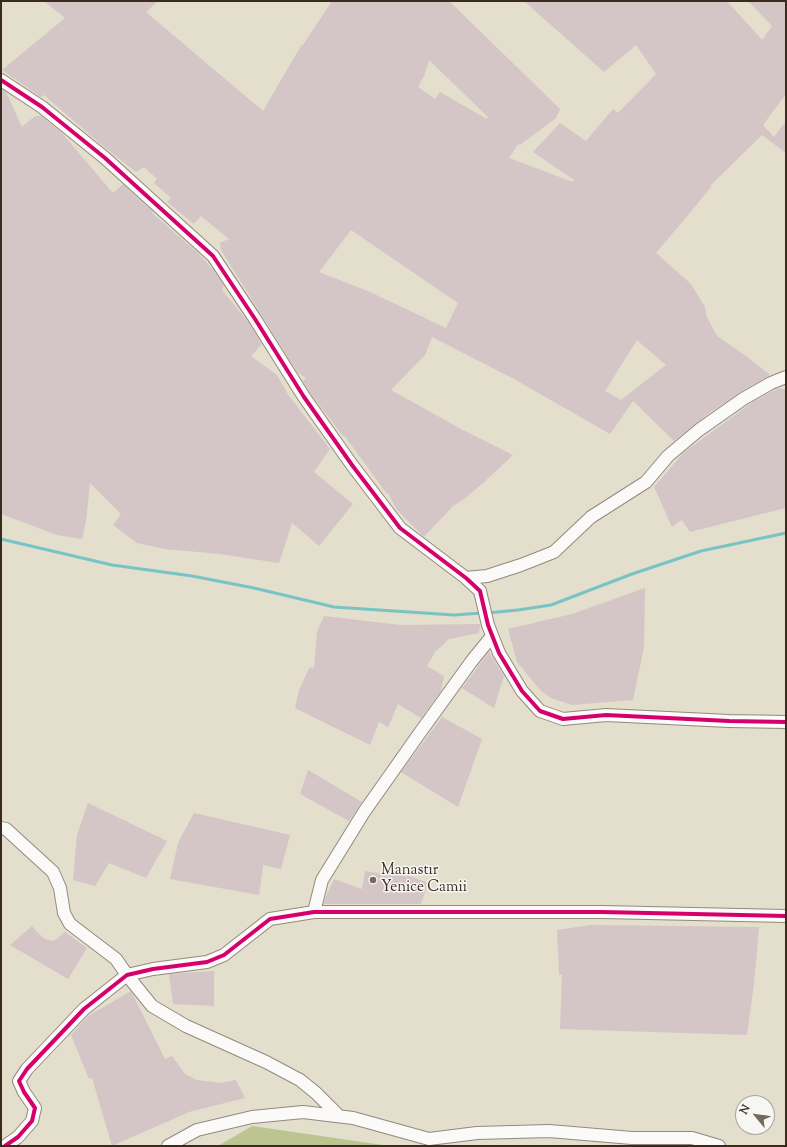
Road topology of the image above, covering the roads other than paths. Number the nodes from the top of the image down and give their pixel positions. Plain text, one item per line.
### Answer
1 (1, 80) edge
2 (786, 377) edge
3 (466, 578) junction
4 (490, 631) junction
5 (786, 722) edge
6 (1, 828) edge
7 (314, 912) junction
8 (786, 916) edge
9 (127, 976) junction
10 (339, 1116) junction
11 (5, 1146) edge
12 (168, 1146) edge
13 (719, 1146) edge

1 - 3 street
2 - 3 street
3 - 4 street
4 - 5 street
4 - 7 street
6 - 9 street
7 - 8 street
7 - 9 street
9 - 10 street
9 - 11 street
10 - 12 street
10 - 13 street

